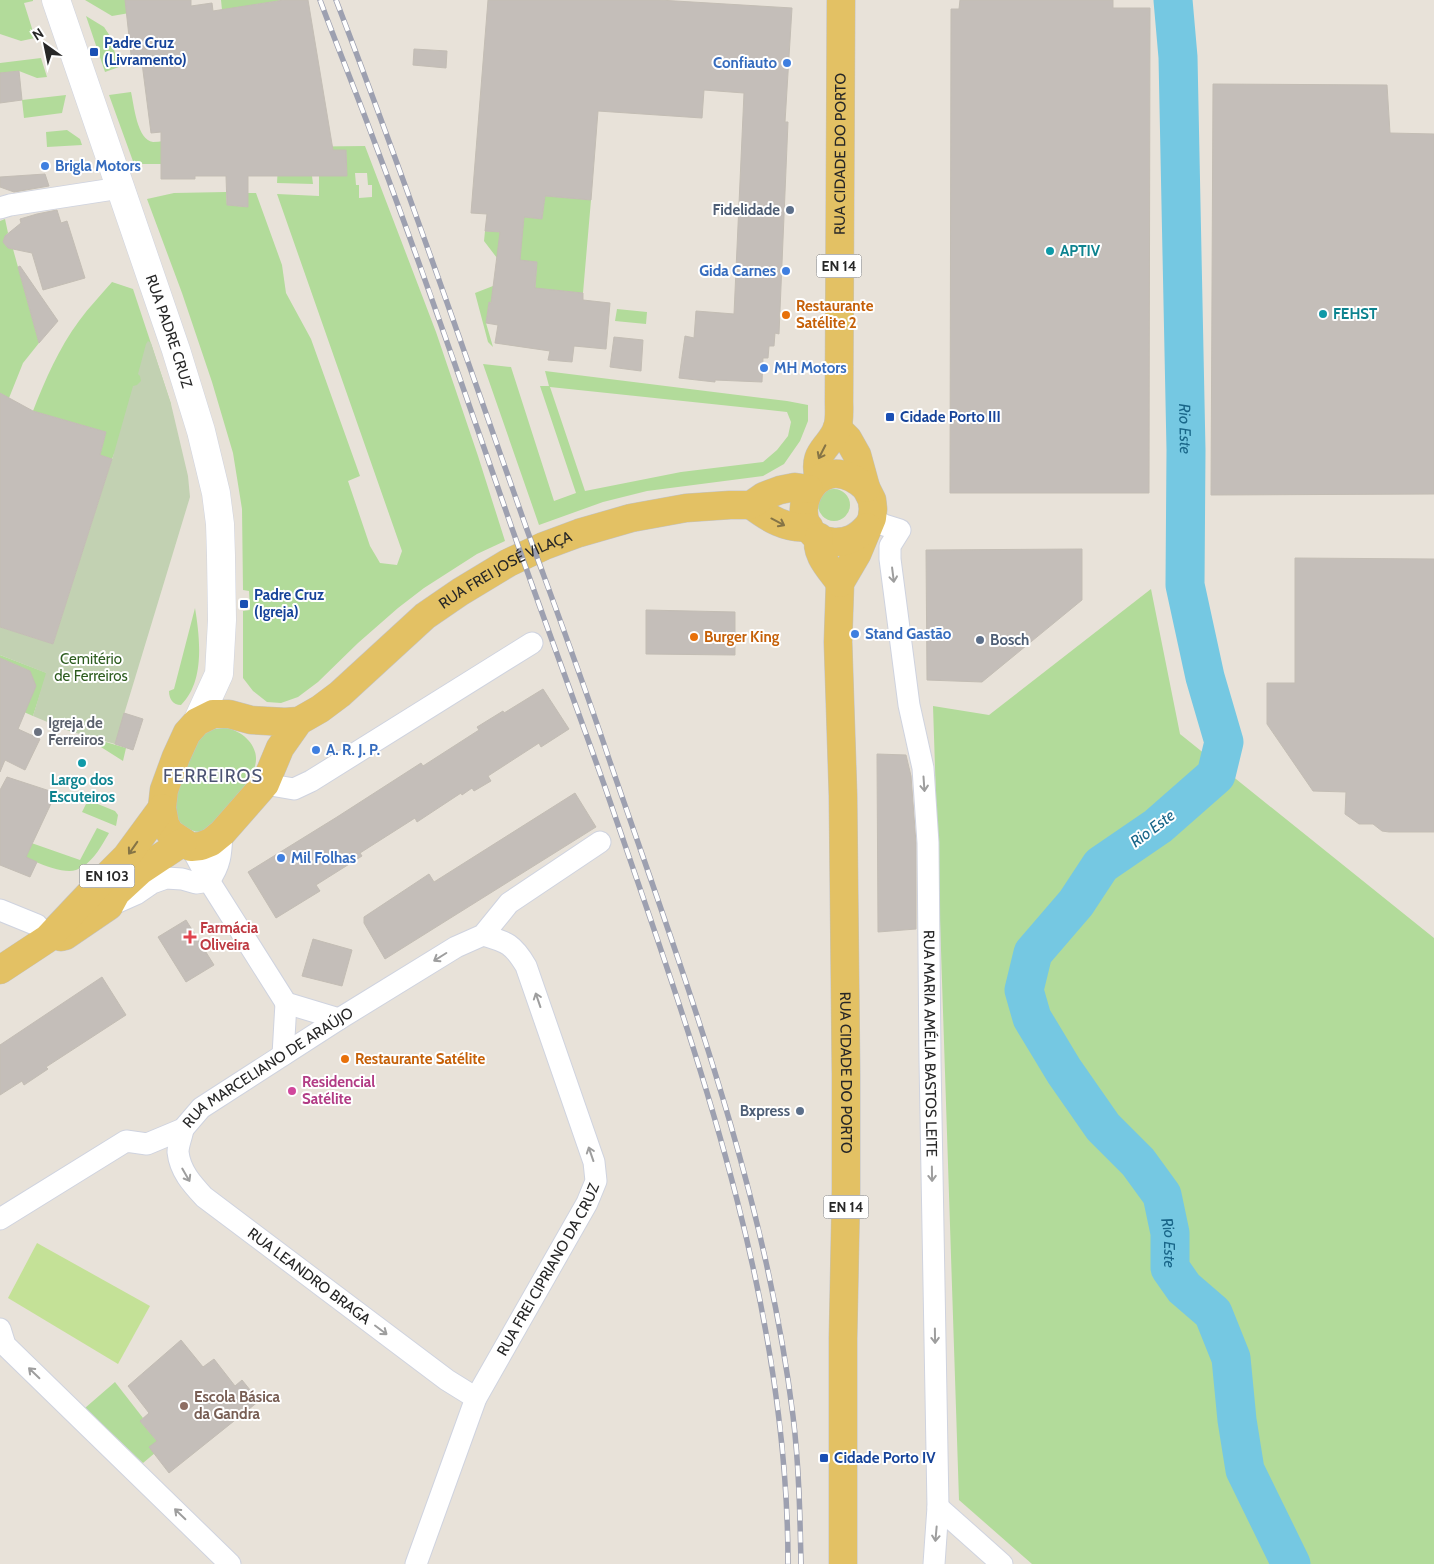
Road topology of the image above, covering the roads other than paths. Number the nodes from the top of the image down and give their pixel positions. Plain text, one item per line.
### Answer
1 (56, 0) edge
2 (841, 0) edge
3 (120, 188) junction
4 (0, 208) edge
5 (837, 428) junction
6 (814, 484) junction
7 (866, 488) junction
8 (751, 505) junction
9 (869, 522) junction
10 (814, 532) junction
11 (840, 584) junction
12 (532, 643) dead end
13 (220, 674) junction
14 (247, 719) junction
15 (299, 721) junction
16 (198, 722) junction
17 (269, 773) junction
18 (162, 808) junction
19 (222, 833) junction
20 (600, 842) dead end
21 (187, 845) junction
22 (209, 881) junction
23 (109, 906) junction
24 (0, 910) edge
25 (483, 935) junction
26 (47, 939) junction
27 (0, 970) edge
28 (286, 1003) junction
29 (339, 1020) junction
30 (283, 1055) junction
31 (183, 1129) junction
32 (0, 1219) edge
33 (0, 1329) edge
34 (476, 1398) junction
35 (938, 1506) junction
36 (230, 1564) edge
37 (416, 1564) edge
38 (843, 1564) edge
39 (934, 1564) edge
40 (1002, 1564) edge

1 - 3 street, RUA PADRE CRUZ / EN 103
2 - 5 main road, RUA CIDADE DO PORTO / EN 14
3 - 4 street
3 - 13 street, RUA PADRE CRUZ / EN 103
5 -> 6 main road, RUA CIDADE DO PORTO
5 - 7 main road, RUA CIDADE DO PORTO
6 - 7 main road
6 - 8 main road
6 - 10 main road, RUA CIDADE DO PORTO
7 - 9 main road, RUA CIDADE DO PORTO / EN 14
8 -> 10 main road
8 - 15 main road, RUA FREI JOSÉ VILAÇA
9 - 10 main road
9 - 11 main road, RUA CIDADE DO PORTO / EN 14
9 -> 35 street, RUA MARIA AMÉLIA BASTOS LEITE
10 - 11 main road, RUA CIDADE DO PORTO
11 - 38 main road, RUA CIDADE DO PORTO / EN 14
12 - 17 street
13 - 14 street, RUA PADRE CRUZ / EN 103
13 - 16 street, RUA PADRE CRUZ / EN 103
14 - 15 main road, RUA FREI JOSÉ VILAÇA
14 - 16 main road, RUA FREI JOSÉ VILAÇA
14 - 17 main road, EN 103
15 - 17 main road, RUA FREI JOSÉ VILAÇA
16 - 18 main road, RUA FREI JOSÉ VILAÇA / EN 103
17 - 19 main road, RUA FREI JOSÉ VILAÇA / EN 103
18 - 21 main road, RUA FREI JOSÉ VILAÇA
18 -> 26 main road, RUA FREI JOSÉ VILAÇA / EN 103
19 - 21 main road, RUA FREI JOSÉ VILAÇA / EN 103
19 - 22 street
20 - 25 street
21 - 22 street
21 - 23 main road, RUA FREI JOSÉ VILAÇA / EN 103
22 - 23 street
22 - 28 street
23 - 26 main road, RUA FREI JOSÉ VILAÇA / EN 103
24 - 26 street
25 -> 29 street, RUA MARCELIANO DE ARAÚJO
34 -> 25 street, RUA FREI CIPRIANO DA CRUZ
26 - 27 main road, RUA FREI JOSÉ VILAÇA / EN 103
28 - 29 street
28 - 30 street
29 - 30 street, RUA MARCELIANO DE ARAÚJO
30 - 31 street, RUA MARCELIANO DE ARAÚJO
31 - 32 street, RUA MARCELIANO DE ARAÚJO
31 -> 34 street, RUA LEANDRO BRAGA
36 -> 33 street
34 - 37 street, RUA FREI CIPRIANO DA CRUZ
35 -> 39 street, RUA MARIA AMÉLIA BASTOS LEITE
35 - 40 street

